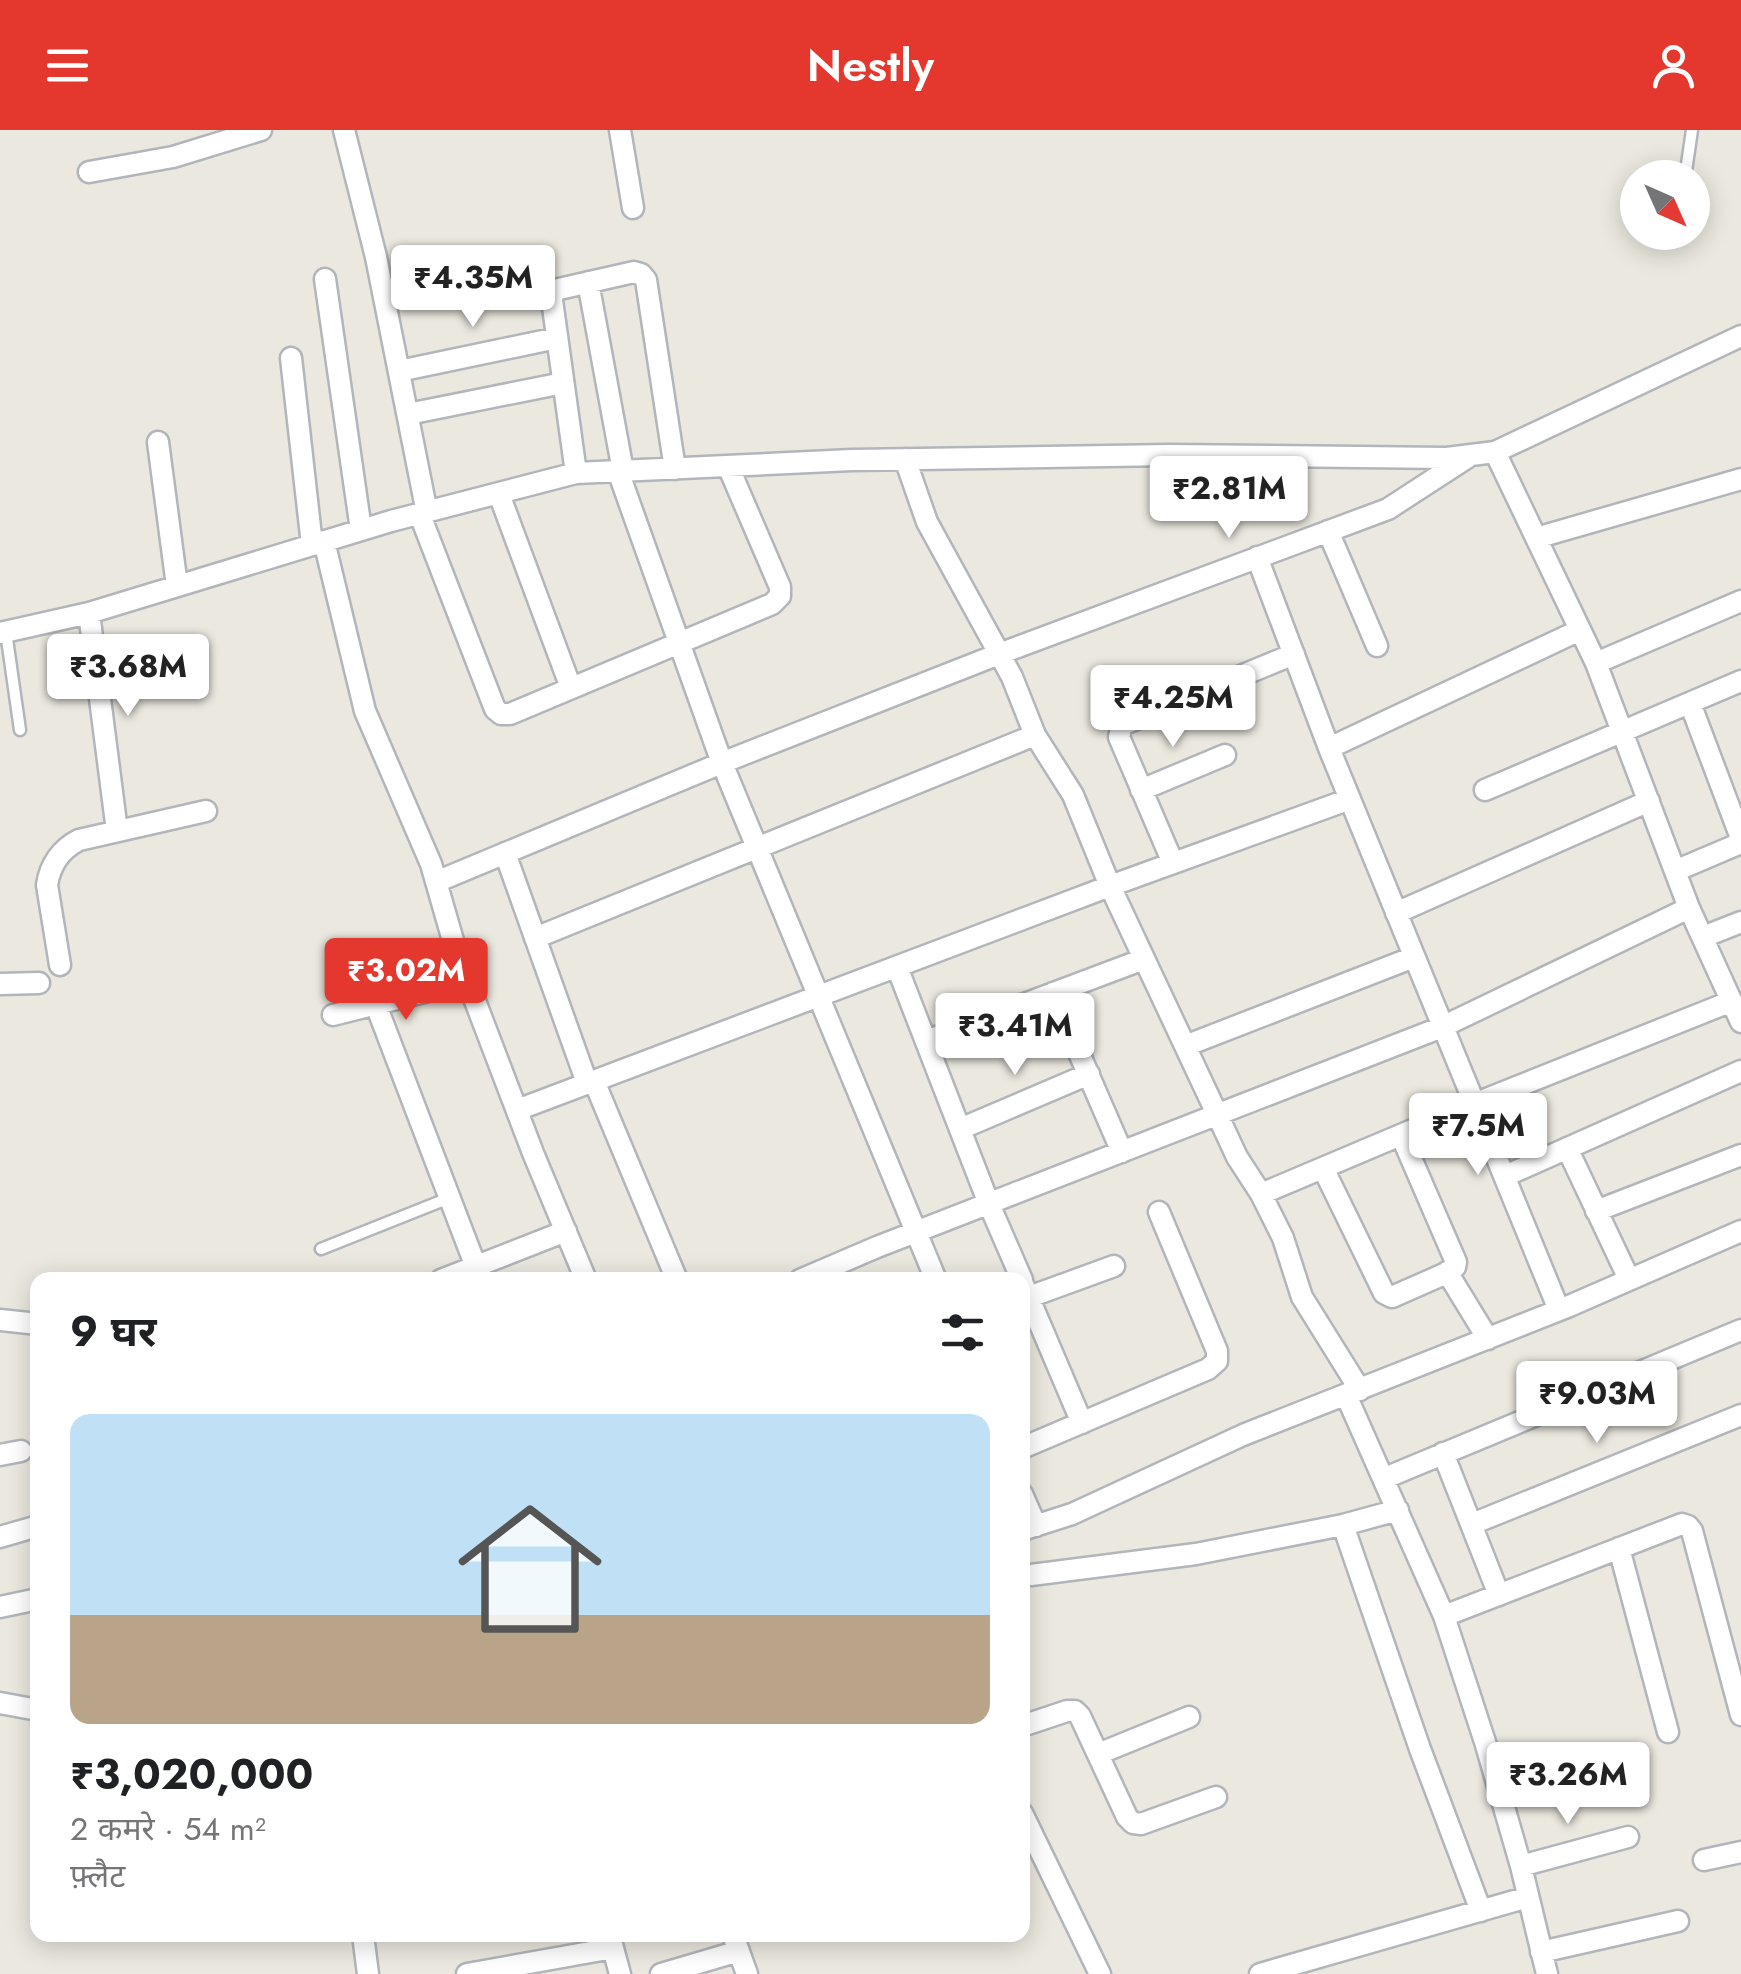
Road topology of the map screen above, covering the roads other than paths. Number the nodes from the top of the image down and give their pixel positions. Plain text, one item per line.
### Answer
1 (261, 130) edge
2 (344, 130) edge
3 (620, 130) edge
4 (1692, 130) edge
5 (1688, 160) edge
6 (89, 172) dead end
7 (633, 208) dead end
8 (325, 278) dead end
9 (588, 282) junction
10 (1741, 336) edge
11 (557, 338) junction
12 (291, 358) dead end
13 (399, 371) junction
14 (563, 384) junction
15 (408, 414) junction
16 (158, 442) dead end
17 (1484, 453) junction
18 (906, 459) junction
19 (728, 466) junction
20 (675, 468) junction
21 (620, 471) junction
22 (576, 473) junction
23 (1740, 481) edge
24 (499, 494) junction
25 (424, 514) junction
26 (361, 530) junction
27 (1328, 531) junction
28 (1536, 538) junction
29 (318, 543) junction
30 (1258, 558) junction
31 (177, 586) junction
32 (1741, 601) edge
33 (90, 613) junction
34 (1580, 630) junction
35 (3, 633) edge
36 (680, 643) junction
37 (1377, 646) dead end
38 (999, 654) junction
39 (1294, 654) junction
40 (1596, 662) junction
41 (1741, 681) edge
42 (572, 688) junction
43 (1690, 702) junction
44 (20, 730) dead end
45 (1622, 732) junction
46 (1035, 735) junction
47 (1329, 748) junction
48 (1225, 755) dead end
49 (722, 763) junction
50 (1141, 790) junction
51 (1484, 790) dead end
52 (1350, 799) junction
53 (1648, 801) junction
54 (206, 811) dead end
55 (117, 831) junction
56 (1741, 840) edge
57 (759, 848) junction
58 (505, 853) junction
59 (1172, 863) junction
60 (1675, 871) junction
61 (436, 882) junction
62 (1110, 886) junction
63 (1689, 908) junction
64 (1396, 913) junction
65 (1741, 922) edge
66 (1702, 937) junction
67 (535, 938) junction
68 (1414, 956) junction
69 (1144, 960) junction
70 (60, 966) dead end
71 (897, 966) junction
72 (468, 981) junction
73 (0, 984) edge
74 (39, 984) dead end
75 (1053, 993) junction
76 (817, 996) junction
77 (1732, 1001) junction
78 (376, 1005) junction
79 (333, 1016) dead end
80 (1741, 1022) edge
81 (1442, 1027) junction
82 (926, 1041) junction
83 (1185, 1046) junction
84 (1741, 1071) edge
85 (1089, 1074) junction
86 (591, 1082) junction
87 (1474, 1104) junction
88 (516, 1110) junction
89 (1217, 1114) junction
90 (960, 1129) junction
91 (1401, 1135) junction
92 (1567, 1148) junction
93 (1122, 1152) junction
94 (1741, 1155) edge
95 (1323, 1168) junction
96 (1505, 1176) junction
97 (1261, 1194) junction
98 (450, 1198) junction
99 (990, 1204) junction
100 (1596, 1210) junction
101 (1160, 1212) dead end
102 (566, 1231) junction
103 (916, 1232) junction
104 (1741, 1232) edge
105 (320, 1248) dead end
106 (1114, 1266) dead end
107 (476, 1267) junction
108 (850, 1270) edge
109 (463, 1272) edge
110 (583, 1272) edge
111 (674, 1272) edge
112 (933, 1272) edge
113 (1018, 1272) edge
114 (1446, 1272) junction
115 (1629, 1279) junction
116 (1030, 1285) edge
117 (1030, 1300) edge
118 (1559, 1310) junction
119 (0, 1320) edge
120 (30, 1323) edge
121 (1740, 1333) edge
122 (1488, 1339) junction
123 (1353, 1392) junction
124 (1741, 1416) edge
125 (1082, 1423) junction
126 (1030, 1445) edge
127 (21, 1450) dead end
128 (1443, 1453) junction
129 (0, 1456) edge
130 (1384, 1478) junction
131 (1398, 1510) junction
132 (1343, 1524) junction
133 (1472, 1524) junction
134 (30, 1528) edge
135 (1030, 1528) edge
136 (0, 1536) edge
137 (1620, 1548) junction
138 (1031, 1575) dead end
139 (1499, 1594) junction
140 (30, 1601) edge
141 (0, 1607) edge
142 (1444, 1616) junction
143 (0, 1704) edge
144 (30, 1709) edge
145 (1741, 1714) edge
146 (1189, 1717) dead end
147 (1030, 1723) edge
148 (1668, 1732) dead end
149 (1098, 1754) junction
150 (1216, 1796) dead end
151 (1030, 1829) edge
152 (1628, 1838) dead end
153 (1741, 1852) edge
154 (1704, 1860) dead end
155 (1521, 1866) junction
156 (1528, 1896) junction
157 (1481, 1911) junction
158 (1678, 1921) dead end
159 (364, 1942) edge
160 (612, 1942) edge
161 (736, 1943) edge
162 (1541, 1952) junction
163 (522, 1969) edge
164 (1271, 1972) edge
165 (1098, 1973) edge
166 (368, 1974) edge
167 (467, 1974) edge
168 (620, 1974) edge
169 (660, 1974) edge
170 (747, 1974) edge
171 (1546, 1974) edge

1 - 6 street
2 - 13 street
3 - 7 street
4 - 5 lane
8 - 26 street
9 - 11 street
9 - 20 street
9 - 21 street
10 - 17 street
11 - 13 street
11 - 14 street
12 - 29 street
13 - 15 street
14 - 15 street
14 - 22 street
15 - 25 street
16 - 31 street
17 - 18 street
17 - 27 street
17 - 28 street
18 - 19 street
18 - 38 street
19 - 20 street
19 - 36 street
20 - 21 street
21 - 22 street
21 - 36 street
22 - 24 street
23 - 28 street
24 - 25 street
24 - 42 street
25 - 26 street
25 - 42 street
26 - 29 street
27 - 30 street
27 - 37 street
28 - 34 street
29 - 31 street
29 - 61 street
30 - 38 street
30 - 39 street
31 - 33 street
32 - 40 street
33 - 35 street
33 - 55 street
34 - 40 street
34 - 47 street
35 - 44 lane
36 - 42 street
36 - 49 street
38 - 46 street
38 - 49 street
39 - 47 street
39 - 50 street
40 - 45 street
41 - 43 street
43 - 45 street
43 - 56 street
45 - 51 street
45 - 53 street
46 - 57 street
46 - 62 street
47 - 52 street
48 - 50 street
49 - 57 street
49 - 58 street
50 - 59 street
52 - 59 street
52 - 64 street
53 - 60 street
53 - 64 street
54 - 55 street
55 - 70 street
56 - 60 street
57 - 67 street
57 - 76 street
58 - 61 street
58 - 67 street
59 - 62 street
60 - 63 street
61 - 72 street
62 - 69 street
62 - 71 street
63 - 66 street
63 - 81 street
64 - 68 street
65 - 66 street
66 - 77 street
67 - 86 street
68 - 81 street
68 - 83 street
69 - 75 street
69 - 83 street
71 - 76 street
71 - 82 street
72 - 78 street
72 - 88 street
73 - 74 street
75 - 82 street
75 - 85 street
76 - 86 street
76 - 103 street
77 - 80 street
77 - 87 street
78 - 79 street
78 - 98 street
81 - 87 street
81 - 89 street
82 - 90 street
83 - 89 street
84 - 92 street
85 - 90 street
85 - 93 street
86 - 88 street
86 - 111 street
87 - 91 street
87 - 96 street
88 - 102 street
89 - 93 street
89 - 97 street
90 - 99 street
91 - 95 street
91 - 114 street
92 - 96 street
92 - 100 street
93 - 99 street
94 - 100 street
95 - 97 street
95 - 114 street
96 - 118 street
97 - 123 street
98 - 105 lane
98 - 107 street
99 - 103 street
99 - 113 street
100 - 115 street
101 - 125 street
102 - 107 street
102 - 110 street
103 - 108 street
103 - 112 street
104 - 115 street
106 - 116 street
107 - 109 street
114 - 122 street
115 - 118 street
117 - 125 street
118 - 122 street
119 - 120 street
121 - 128 street
122 - 123 street
123 - 130 street
123 - 135 street
124 - 133 street
125 - 126 street
127 - 129 street
128 - 130 street
128 - 133 street
130 - 131 street
131 - 132 street
131 - 142 street
132 - 138 street
132 - 157 street
133 - 139 street
134 - 136 street
137 - 139 street
137 - 145 street
137 - 148 street
139 - 142 street
140 - 141 street
142 - 155 street
143 - 144 street
146 - 149 street
147 - 149 street
149 - 150 street
151 - 165 street
152 - 155 street
153 - 154 street
155 - 156 street
156 - 157 street
156 - 162 street
157 - 164 street
158 - 162 street
159 - 166 street
160 - 163 street
160 - 168 street
161 - 169 street
161 - 170 street
162 - 171 street
163 - 167 street

